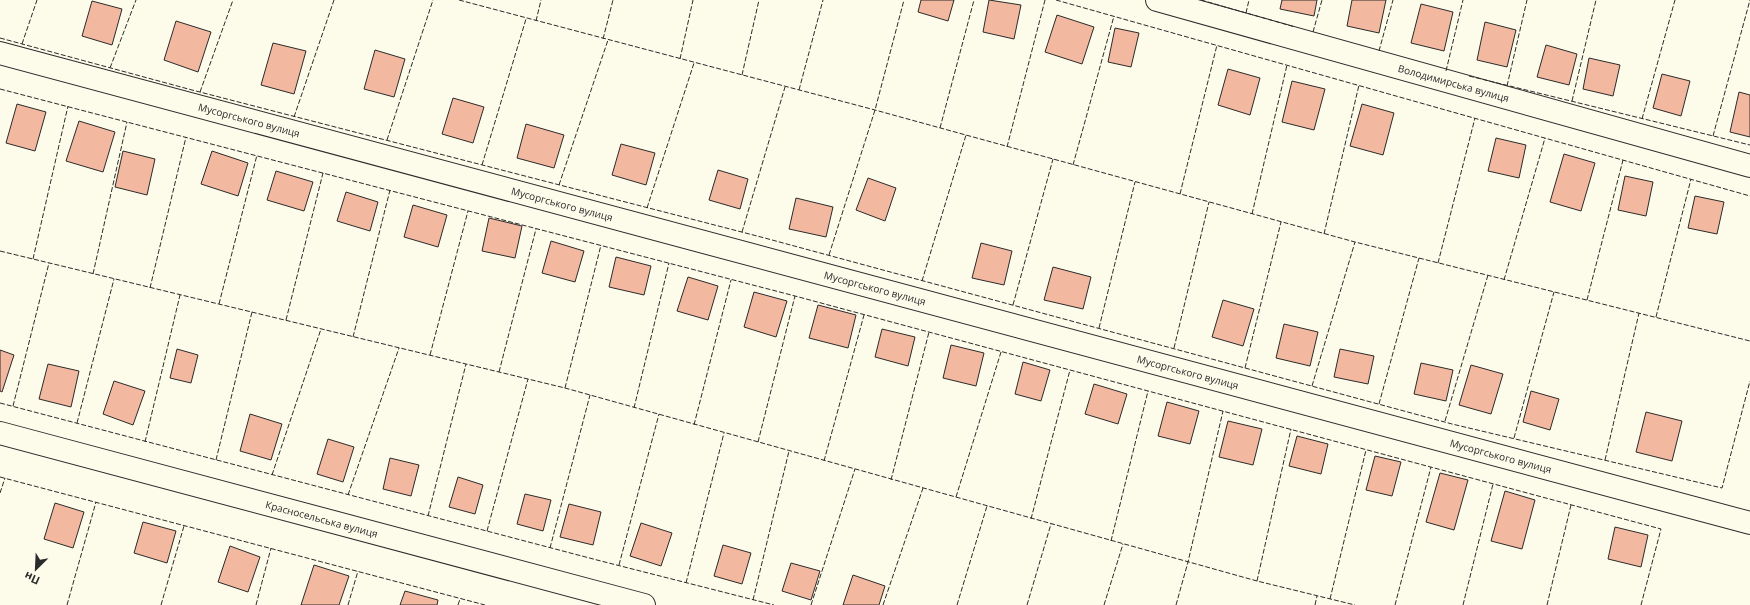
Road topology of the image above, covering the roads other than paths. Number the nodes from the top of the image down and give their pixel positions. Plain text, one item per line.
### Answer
1 (1158, 0) edge
2 (0, 53) edge
3 (1750, 166) edge
4 (0, 433) edge
5 (1750, 523) edge
6 (644, 605) edge

1 - 3 street, Володимирська вулиця
2 - 5 street, Мусоргського вулиця
4 - 6 street, Красносельська вулиця

